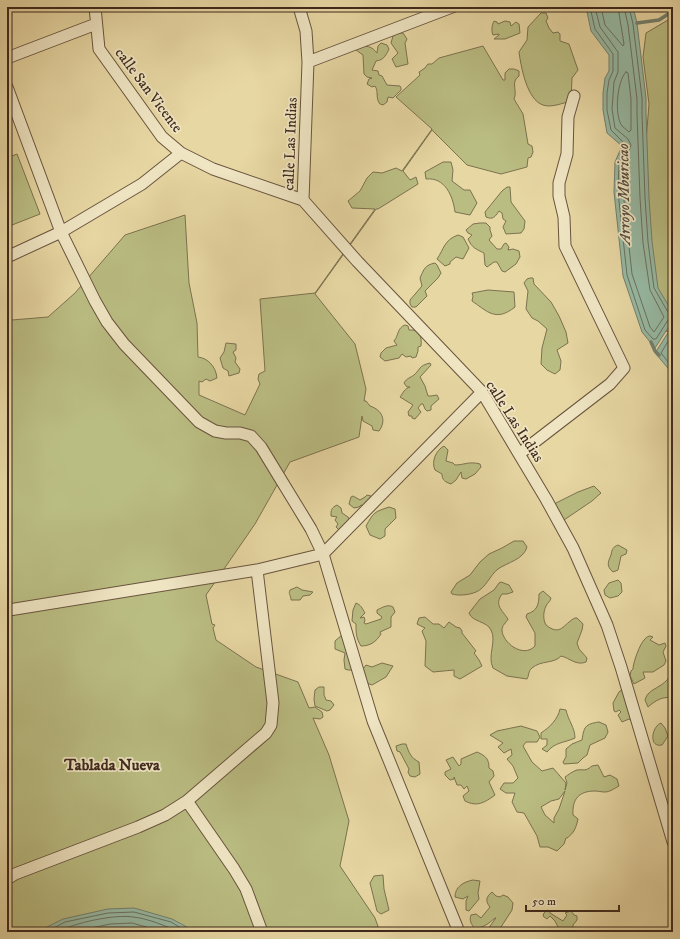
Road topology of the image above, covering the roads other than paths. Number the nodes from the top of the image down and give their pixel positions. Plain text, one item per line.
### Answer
1 (95, 7) edge
2 (299, 7) edge
3 (452, 7) edge
4 (96, 24) junction
5 (7, 58) edge
6 (308, 62) junction
7 (7, 87) edge
8 (574, 96) dead end
9 (181, 153) junction
10 (303, 200) junction
11 (61, 232) junction
12 (7, 257) edge
13 (482, 392) junction
14 (520, 454) junction
15 (323, 554) junction
16 (257, 570) junction
17 (9, 610) dead end
18 (187, 801) junction
19 (673, 842) edge
20 (7, 879) edge
21 (262, 932) edge
22 (459, 932) edge

1 - 4 street, calle San Vicente
2 - 6 street, calle Las Indias
3 - 6 street
4 - 5 street
4 - 9 street, calle San Vicente
6 - 10 street, calle Las Indias
7 - 11 street
8 - 14 street
9 - 10 street, calle San Vicente
9 - 11 street
10 - 13 street, calle Las Indias
11 - 12 street
11 - 15 street
13 - 14 street, calle Las Indias
13 - 15 street
14 - 19 street, calle Las Indias
15 - 16 street
15 - 22 street
16 - 17 street
16 - 18 street
18 - 20 street
18 - 21 street

